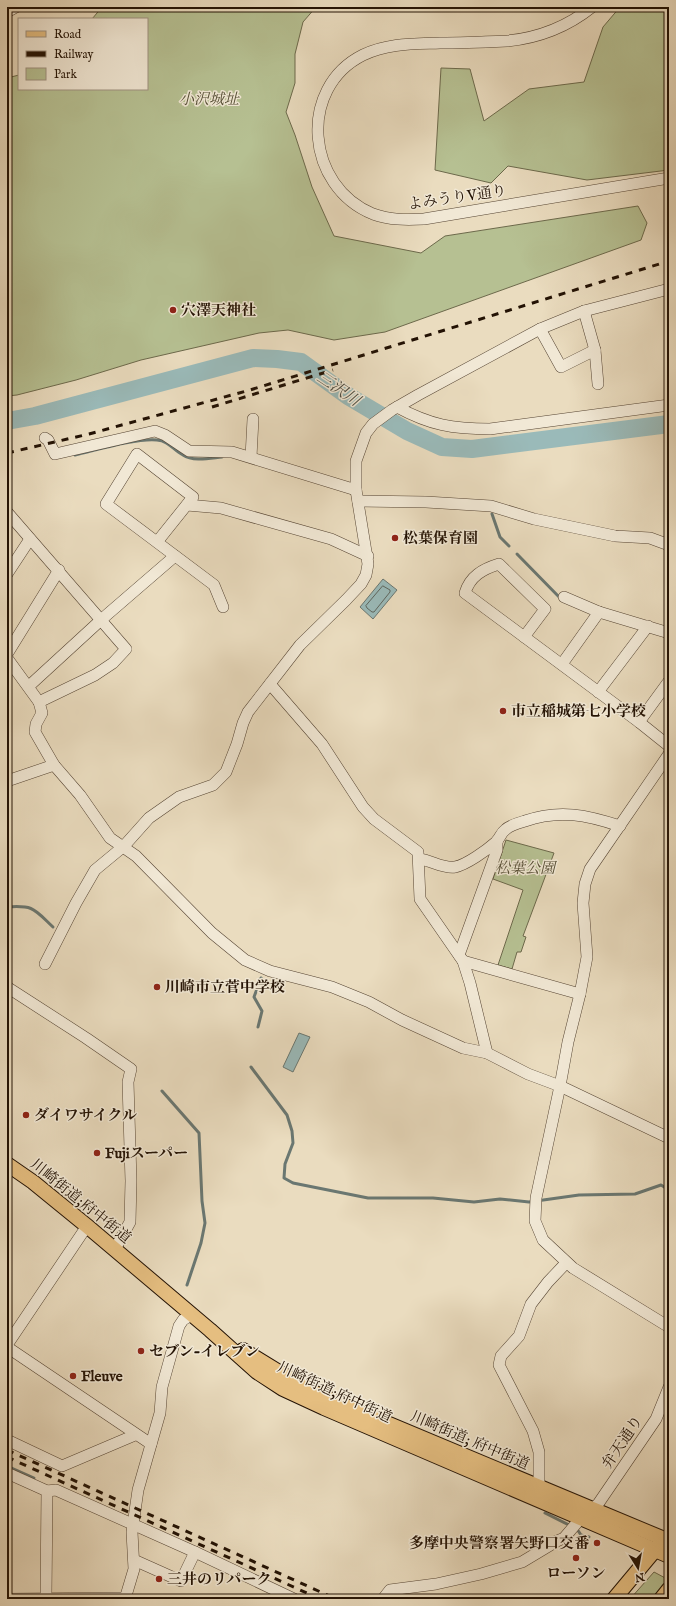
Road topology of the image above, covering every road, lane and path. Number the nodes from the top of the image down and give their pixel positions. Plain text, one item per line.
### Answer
1 (16, 7) edge
2 (592, 7) edge
3 (7, 12) edge
4 (669, 178) edge
5 (669, 289) edge
6 (584, 311) junction
7 (540, 329) junction
8 (595, 350) junction
9 (598, 384) dead end
10 (669, 405) edge
11 (395, 409) junction
12 (253, 419) dead end
13 (45, 438) dead end
14 (251, 458) junction
15 (357, 495) junction
16 (187, 505) junction
17 (7, 512) edge
18 (30, 538) junction
19 (157, 542) junction
20 (669, 545) edge
21 (176, 556) junction
22 (368, 556) junction
23 (59, 570) junction
24 (7, 574) edge
25 (564, 597) dead end
26 (223, 607) dead end
27 (599, 612) junction
28 (102, 619) junction
29 (648, 626) junction
30 (669, 633) edge
31 (524, 637) junction
32 (7, 654) edge
33 (7, 658) edge
34 (562, 664) junction
35 (669, 681) edge
36 (270, 684) junction
37 (29, 686) junction
38 (598, 692) junction
39 (39, 702) junction
40 (639, 722) junction
41 (669, 746) edge
42 (669, 754) edge
43 (54, 765) junction
44 (7, 781) edge
45 (620, 826) junction
46 (497, 841) junction
47 (124, 846) junction
48 (419, 860) junction
49 (461, 958) junction
50 (45, 964) dead end
51 (7, 987) edge
52 (580, 994) junction
53 (487, 1053) junction
54 (560, 1086) junction
55 (669, 1138) edge
56 (7, 1164) edge
57 (87, 1226) junction
58 (115, 1249) junction
59 (566, 1263) junction
60 (192, 1315) junction
61 (669, 1327) edge
62 (210, 1330) junction
63 (7, 1346) edge
64 (669, 1387) edge
65 (135, 1434) junction
66 (7, 1440) edge
67 (151, 1444) junction
68 (7, 1473) edge
69 (539, 1487) junction
70 (47, 1491) junction
71 (593, 1509) junction
72 (132, 1524) junction
73 (575, 1525) junction
74 (667, 1537) edge
75 (655, 1550) junction
76 (195, 1552) junction
77 (669, 1556) edge
78 (134, 1560) junction
79 (669, 1589) edge
80 (46, 1598) edge
81 (125, 1598) edge
82 (7, 1599) edge
83 (294, 1599) edge
84 (383, 1599) edge
85 (614, 1599) edge
86 (661, 1599) edge

1 - 3 street
2 - 4 street, よみうりV通り
5 - 6 street
6 - 7 street
6 - 8 street
7 - 8 street
7 - 11 street
8 - 9 street
10 - 11 street
11 - 15 street
12 - 14 street
13 - 14 street
14 - 15 street
15 - 20 street
15 - 22 street
16 - 19 street
16 - 19 street
16 - 22 street
17 - 18 street
18 - 23 street
18 - 24 street
19 - 21 street
21 - 26 street
21 - 28 street
22 - 36 street
23 - 28 street
23 - 32 street
25 - 27 street
27 - 29 street
27 - 34 street
28 - 37 street
28 - 39 street
29 - 30 street
29 - 38 street
31 - 31 street
31 - 34 street
33 - 37 street
34 - 38 street
35 - 40 street
36 - 47 street
36 - 48 street
37 - 39 street
38 - 40 street
39 - 43 street
40 - 41 street
42 - 45 street
43 - 44 street
43 - 47 street
45 - 46 street
45 - 52 street
46 - 48 street
46 - 49 street
47 - 50 street
47 - 53 street
48 - 49 street
49 - 52 street
49 - 53 street
51 - 58 street
52 - 54 street
53 - 54 street
54 - 55 street
54 - 59 street
56 - 57 main road, 川崎街道;府中街道
57 - 58 main road, 川崎街道;府中街道
57 - 63 street
58 - 60 main road, 川崎街道;府中街道
59 - 61 street
59 - 69 street
60 - 62 main road, 川崎街道;府中街道
60 - 67 street
62 - 69 main road, 川崎街道; 府中街道
62 - 73 main road, 川崎街道;府中街道
63 - 65 street
64 - 71 street, 弁天通り
65 - 66 street
65 - 67 street
67 - 72 street
68 - 70 street
69 - 71 main road, 川崎街道; 府中街道
70 - 72 street
70 - 80 street
71 - 74 main road
72 - 76 street
72 - 78 street
73 - 75 main road, 川崎街道;府中街道
73 - 84 street
74 - 75 main road
75 - 77 main road, 川崎街道;府中街道
75 - 85 main road
76 - 78 street
76 - 83 street
78 - 81 street
79 - 86 main road
80 - 81 street
80 - 82 street

